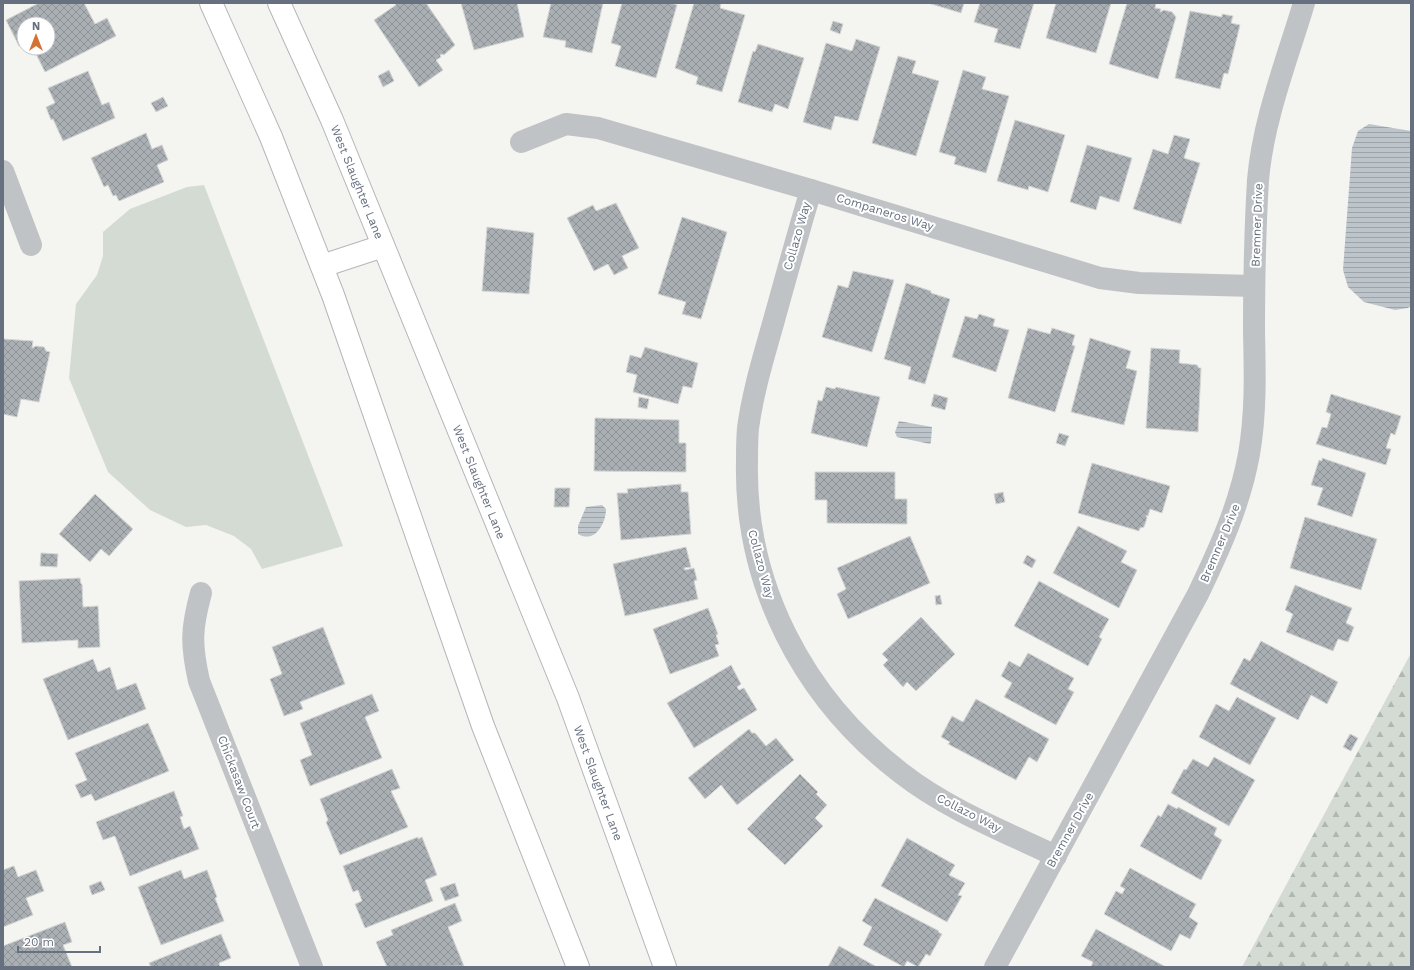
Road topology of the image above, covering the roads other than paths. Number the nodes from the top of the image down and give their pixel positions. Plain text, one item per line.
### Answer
1 (211, 3) edge
2 (279, 3) edge
3 (1304, 3) edge
4 (521, 142) dead end
5 (3, 171) edge
6 (811, 190) junction
7 (31, 245) dead end
8 (383, 246) junction
9 (322, 266) junction
10 (1254, 286) junction
11 (201, 593) dead end
12 (1056, 856) junction
13 (312, 967) edge
14 (578, 967) edge
15 (665, 967) edge
16 (995, 967) edge

1 - 9 main road
2 - 8 main road, West Slaughter Lane
3 - 10 street, Bremner Drive
4 - 6 street, Companeros Way
5 - 7 street
6 - 10 street, Companeros Way
6 - 12 street, Collazo Way
8 - 9 main road
8 - 15 main road, West Slaughter Lane
9 - 14 main road
10 - 12 street, Bremner Drive
11 - 13 street, Chickasaw Court
12 - 16 street, Bremner Drive

